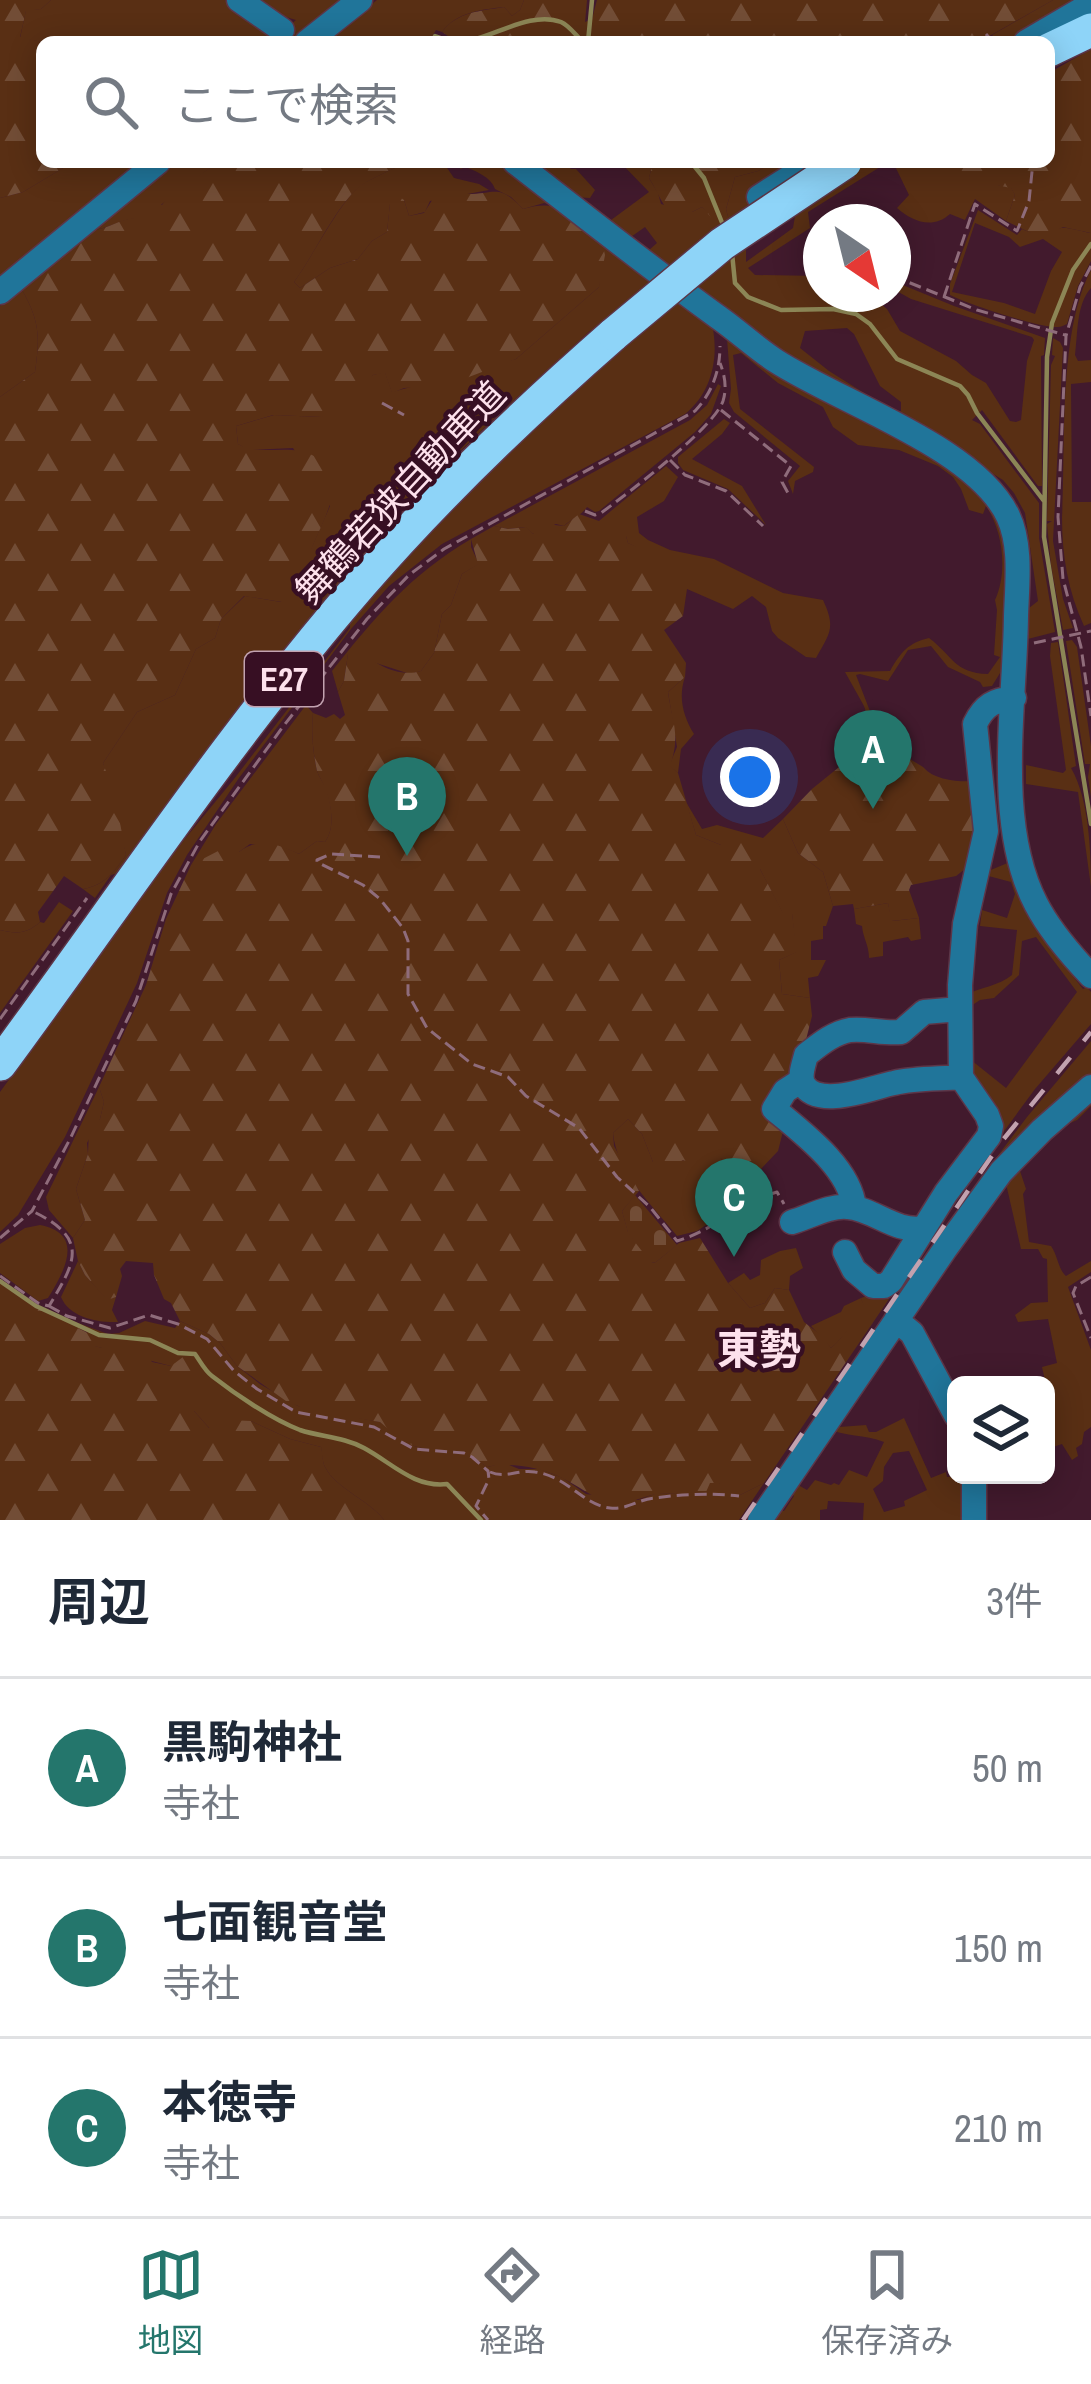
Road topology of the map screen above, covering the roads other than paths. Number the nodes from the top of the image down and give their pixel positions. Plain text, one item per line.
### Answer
1 (239, 0) edge
2 (360, 0) edge
3 (1091, 4) edge
4 (282, 30) dead end
5 (1091, 30) edge
6 (315, 36) edge
7 (1036, 36) edge
8 (1055, 47) edge
9 (151, 168) edge
10 (522, 168) edge
11 (805, 168) edge
12 (836, 168) edge
13 (759, 197) dead end
14 (0, 292) edge
15 (1014, 698) junction
16 (1091, 976) edge
17 (960, 1009) junction
18 (0, 1064) edge
19 (961, 1077) junction
20 (802, 1080) junction
21 (1091, 1087) edge
22 (956, 1180) junction
23 (982, 1198) junction
24 (854, 1207) junction
25 (792, 1222) road end
26 (923, 1228) junction
27 (845, 1252) dead end
28 (896, 1320) junction
29 (947, 1398) edge
30 (974, 1484) edge
31 (760, 1520) edge
32 (974, 1520) edge

1 - 4 street
2 - 6 street
3 - 7 street
5 - 8 highway
9 - 14 street
10 - 15 street
11 - 13 street
12 - 18 highway, 舞鶴若狭自動車道 / E27, bridge
15 - 16 street
15 - 17 street
17 - 19 street
17 - 20 street
19 - 20 street
19 - 22 street
20 - 24 street
21 - 23 street
22 - 23 street
22 - 26 street
23 - 28 street
24 - 25 street
24 - 26 street
26 - 27 street
28 - 29 street
28 - 31 street
30 - 32 street

